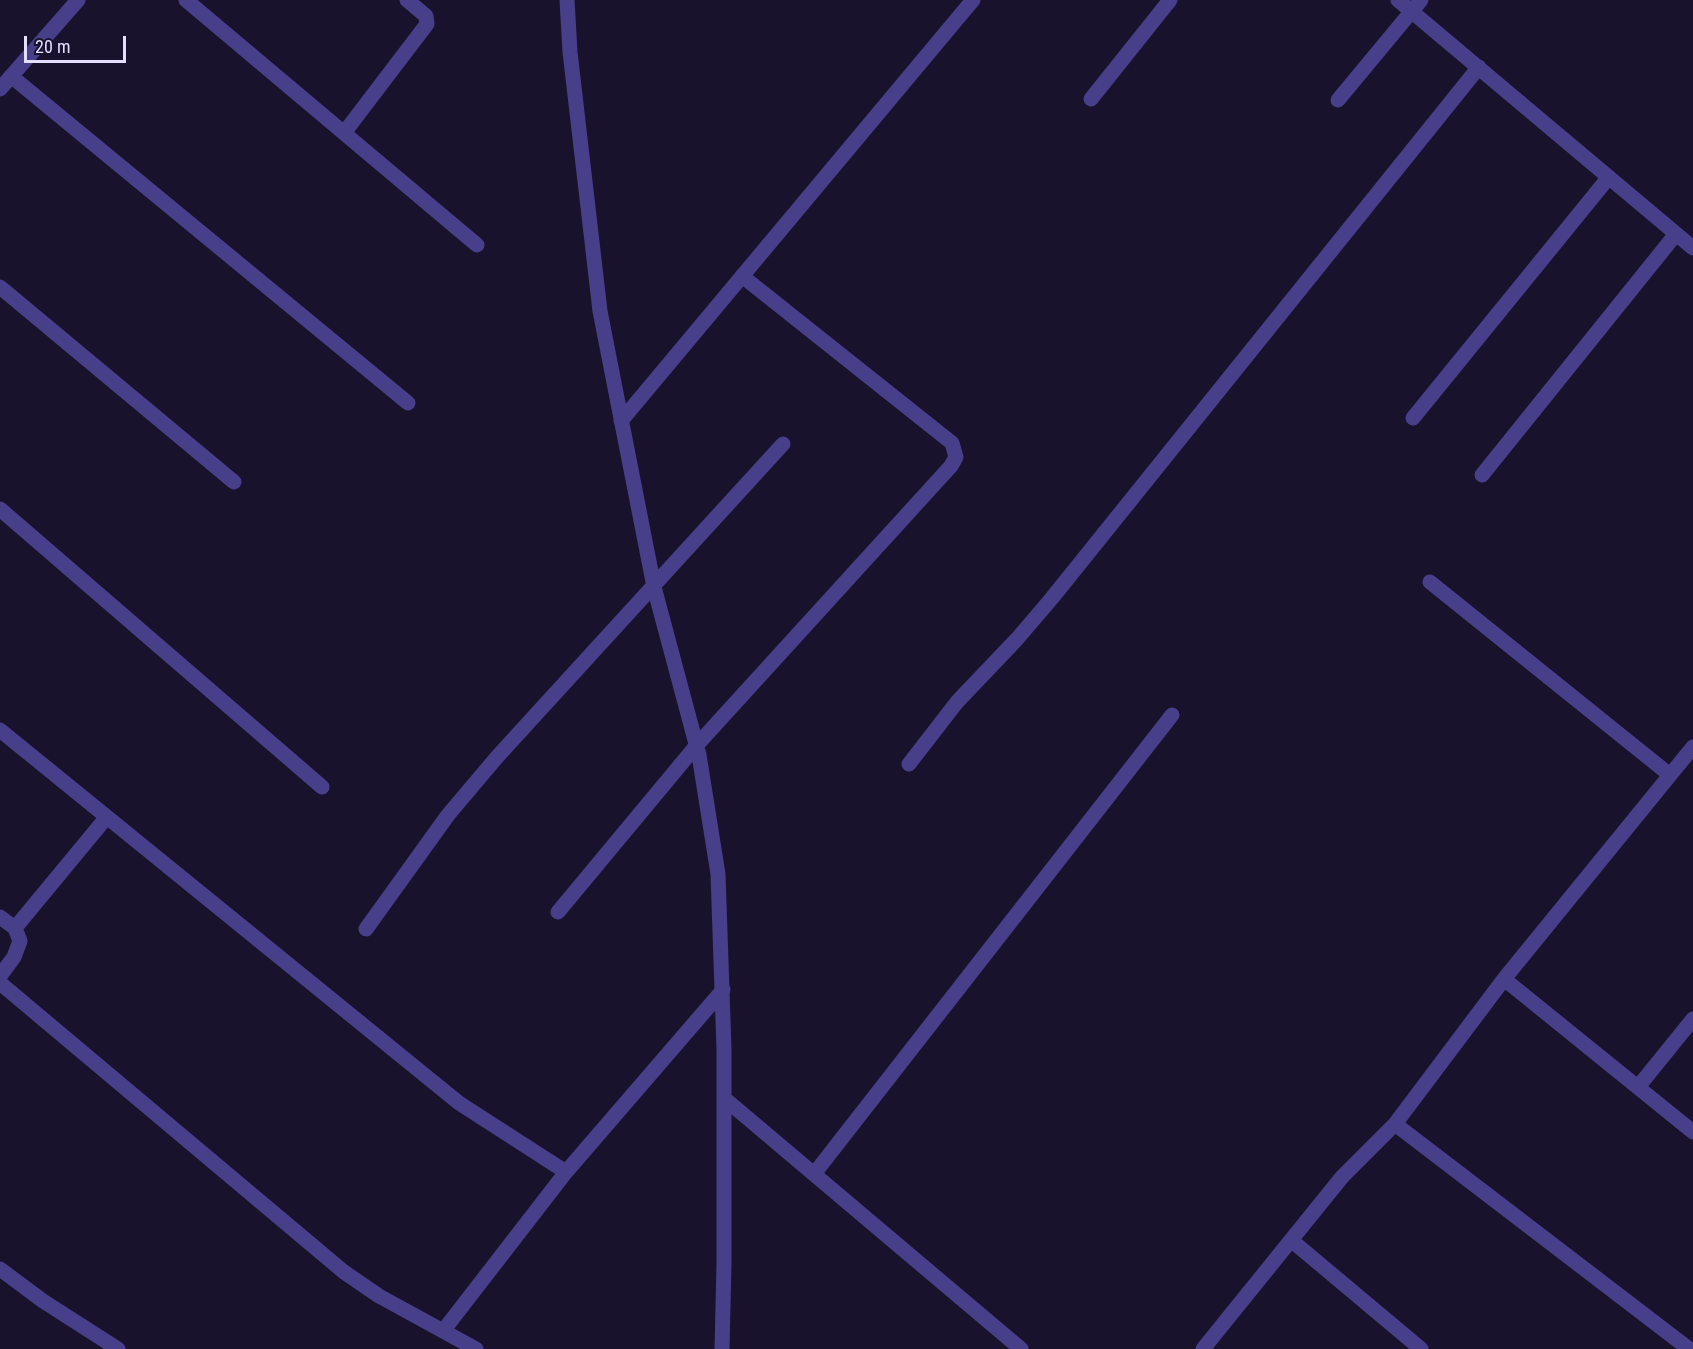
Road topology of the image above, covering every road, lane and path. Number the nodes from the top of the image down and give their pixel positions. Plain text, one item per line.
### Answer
1 (78, 0) edge
2 (186, 0) edge
3 (407, 0) edge
4 (567, 0) edge
5 (973, 0) edge
6 (1170, 0) edge
7 (1398, 0) edge
8 (1416, 5) edge
9 (1479, 67) junction
10 (11, 76) junction
11 (0, 90) edge
12 (1091, 99) dead end
13 (1338, 100) dead end
14 (344, 133) junction
15 (1609, 177) junction
16 (1676, 234) junction
17 (477, 245) dead end
18 (1693, 248) edge
19 (742, 276) junction
20 (0, 287) edge
21 (408, 403) dead end
22 (1413, 418) dead end
23 (621, 421) junction
24 (783, 444) dead end
25 (1482, 475) dead end
26 (234, 482) dead end
27 (0, 509) edge
28 (1430, 582) dead end
29 (654, 587) junction
30 (1172, 716) dead end
31 (0, 730) edge
32 (696, 746) junction
33 (1693, 747) edge
34 (909, 764) dead end
35 (1670, 775) junction
36 (322, 787) dead end
37 (106, 818) junction
38 (558, 912) dead end
39 (0, 917) edge
40 (15, 928) junction
41 (366, 929) dead end
42 (0, 976) edge
43 (1504, 979) junction
44 (0, 983) edge
45 (723, 990) junction
46 (1693, 1019) edge
47 (1638, 1087) junction
48 (724, 1099) junction
49 (1395, 1124) junction
50 (1693, 1132) edge
51 (566, 1172) junction
52 (814, 1174) junction
53 (1291, 1240) junction
54 (0, 1269) edge
55 (443, 1331) junction
56 (118, 1349) edge
57 (476, 1349) edge
58 (722, 1349) edge
59 (1021, 1349) edge
60 (1203, 1349) edge
61 (1421, 1349) edge
62 (1689, 1349) edge

1 - 10 street
2 - 14 street
3 - 14 street
4 - 23 street
5 - 19 street
6 - 12 street
7 - 8 street
8 - 9 street
8 - 13 street
9 - 15 street
9 - 34 street
10 - 11 street
10 - 21 street
14 - 17 street
15 - 16 street
15 - 22 street
16 - 18 street
16 - 25 street
19 - 23 street
19 - 32 street
20 - 26 street
23 - 29 street
24 - 29 street
27 - 36 street
28 - 35 street
29 - 32 street
29 - 41 street
30 - 52 street
31 - 37 street
32 - 38 street
32 - 45 street
33 - 35 street
35 - 43 street
37 - 40 street
37 - 51 street
39 - 40 street
40 - 42 street
43 - 47 street
43 - 49 street
44 - 55 street
45 - 48 street
45 - 51 street
46 - 47 street
47 - 50 street
48 - 52 street
48 - 58 street
49 - 53 street
49 - 62 street
51 - 55 street
52 - 59 street
53 - 60 street
53 - 61 street
54 - 56 street
55 - 57 street

